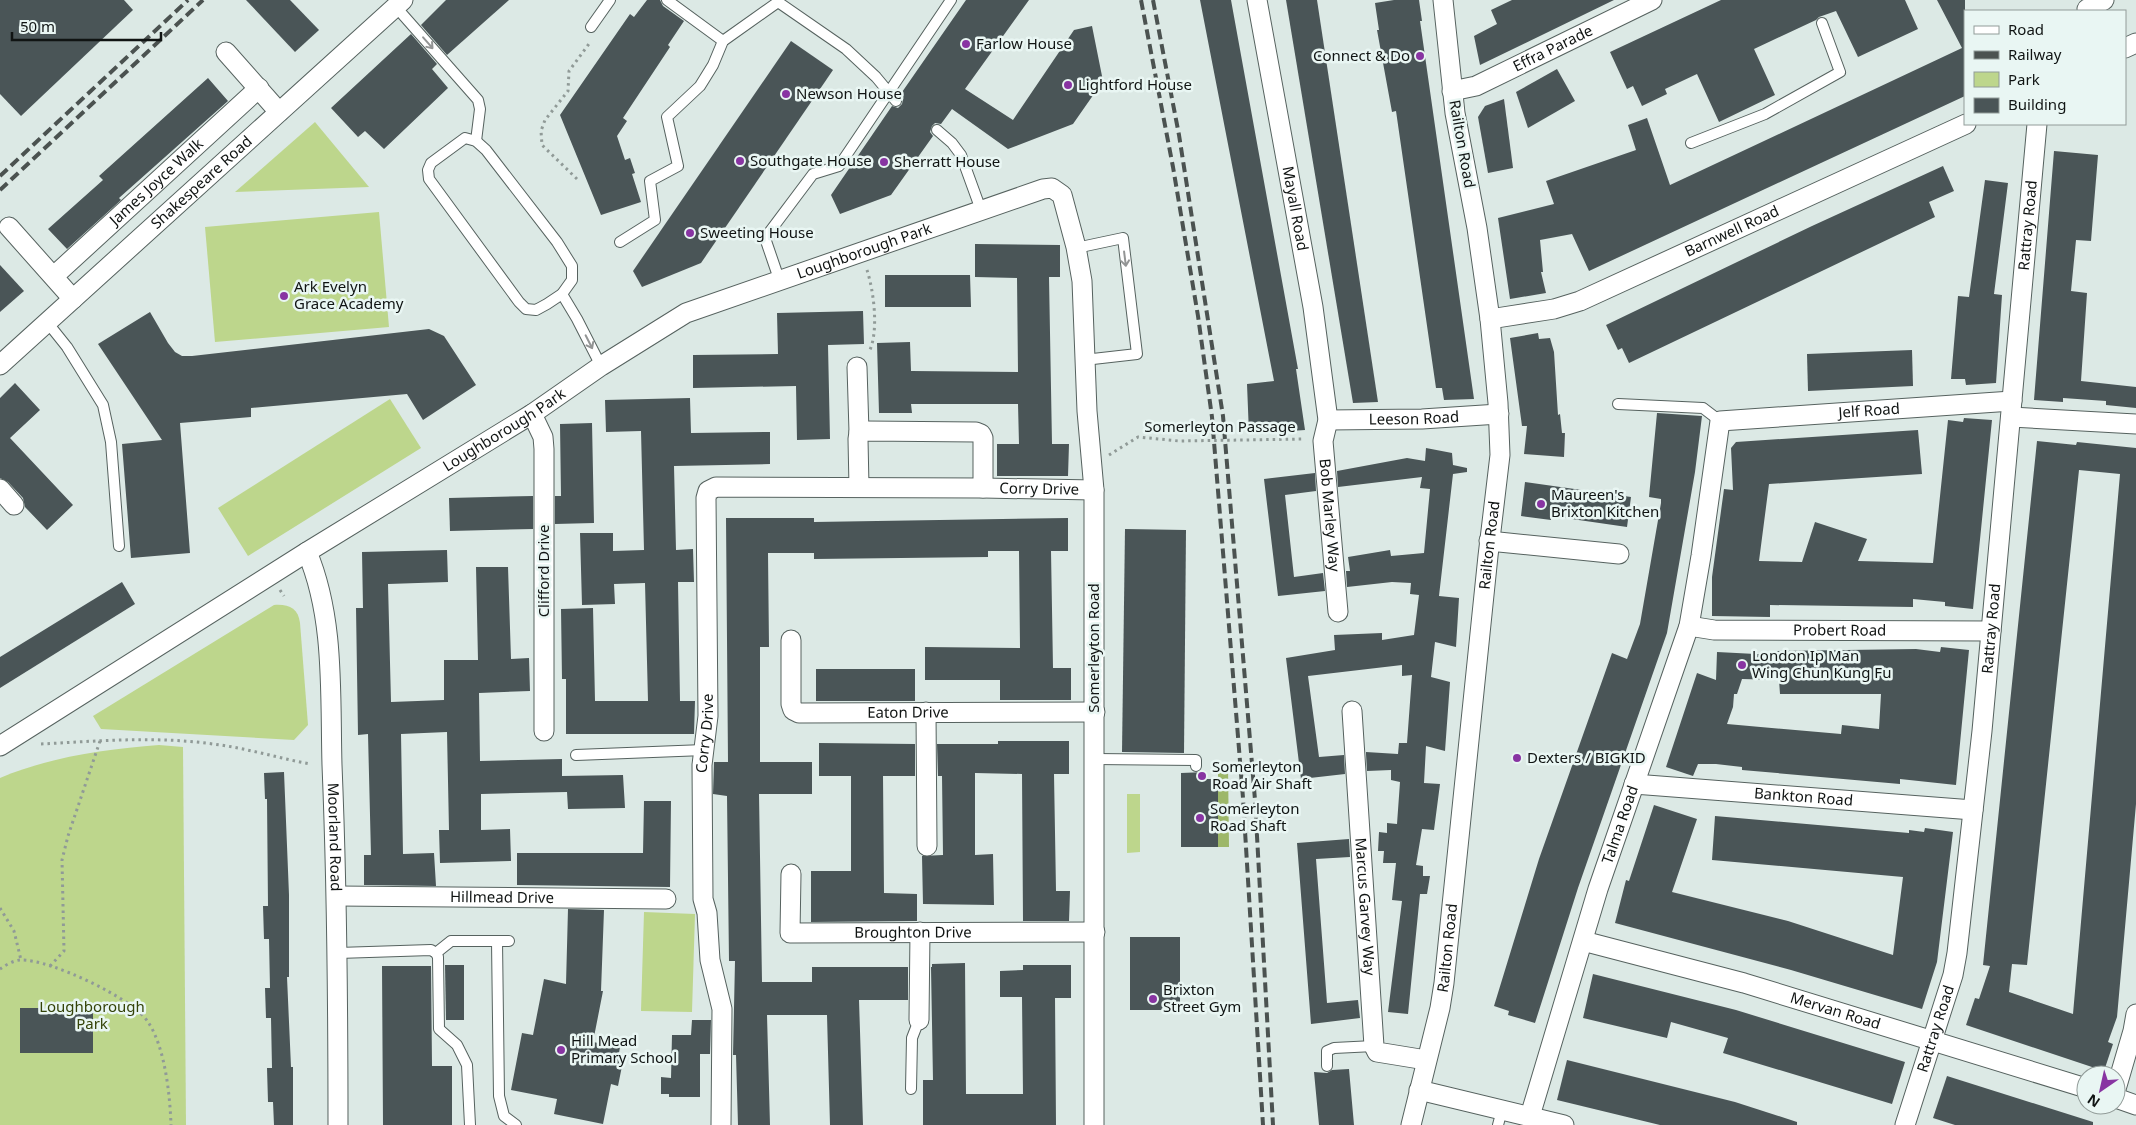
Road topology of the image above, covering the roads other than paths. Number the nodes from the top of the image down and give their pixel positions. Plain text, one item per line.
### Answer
1 (610, 0) edge
2 (667, 0) edge
3 (951, 0) edge
4 (1257, 0) edge
5 (1443, 0) edge
6 (1652, 0) edge
7 (2104, 0) edge
8 (779, 1) edge
9 (400, 3) edge
10 (2086, 7) edge
11 (1822, 23) dead end
12 (591, 27) road end
13 (723, 41) junction
14 (226, 52) dead end
15 (259, 88) junction
16 (1452, 91) junction
17 (888, 93) junction
18 (896, 101) dead end
19 (279, 112) junction
20 (1964, 125) edge
21 (2037, 125) edge
22 (937, 130) dead end
23 (476, 141) junction
24 (1690, 143) dead end
25 (1043, 189) joint
26 (981, 210) junction
27 (9, 227) dead end
28 (620, 242) dead end
29 (1076, 248) junction
30 (54, 276) junction
31 (779, 279) junction
32 (562, 294) junction
33 (73, 299) junction
34 (1490, 319) junction
35 (47, 322) junction
36 (1084, 360) junction
37 (0, 365) edge
38 (601, 366) junction
39 (858, 367) road end
40 (1618, 404) dead end
41 (2012, 409) junction
42 (532, 414) junction
43 (1499, 414) junction
44 (1328, 420) junction
45 (1723, 420) junction
46 (2136, 424) edge
47 (859, 432) junction
48 (859, 487) junction
49 (983, 488) junction
50 (0, 489) edge
51 (1094, 490) junction
52 (14, 505) dead end
53 (1489, 541) junction
54 (119, 546) dead end
55 (307, 552) junction
56 (1619, 554) dead end
57 (1338, 612) dead end
58 (1690, 626) junction
59 (1991, 631) junction
60 (790, 640) dead end
61 (1352, 711) dead end
62 (926, 712) junction
63 (1094, 712) junction
64 (544, 731) dead end
65 (0, 746) edge
66 (704, 750) junction
67 (576, 755) dead end
68 (1095, 760) junction
69 (1196, 766) dead end
70 (1634, 784) junction
71 (1973, 810) junction
72 (927, 846) dead end
73 (791, 874) dead end
74 (337, 896) junction
75 (666, 900) dead end
76 (920, 932) junction
77 (1095, 932) junction
78 (497, 941) junction
79 (509, 941) dead end
80 (1583, 941) junction
81 (338, 953) junction
82 (436, 953) junction
83 (2136, 1014) edge
84 (919, 1020) joint
85 (1932, 1041) junction
86 (1374, 1046) junction
87 (1426, 1060) junction
88 (2123, 1065) edge
89 (1327, 1066) dead end
90 (2076, 1085) edge
91 (911, 1089) dead end
92 (1419, 1090) junction
93 (1530, 1116) junction
94 (1500, 1117) edge
95 (338, 1125) edge
96 (470, 1125) edge
97 (516, 1125) edge
98 (722, 1125) edge
99 (1094, 1125) edge
100 (1411, 1125) edge
101 (1564, 1125) edge
102 (1905, 1125) edge

1 - 12 lane
2 - 13 lane
3 - 17 lane
4 - 44 street, Mayall Road
5 - 16 street, Railton Road
6 - 16 street, Effra Parade
7 - 10 street
8 - 13 lane
8 - 17 lane
9 - 19 street, Shakespeare Road
9 -> 23 lane
11 - 24 lane
13 - 28 lane
14 - 15 street
15 - 19 street
15 - 30 street, James Joyce Walk
16 - 34 street, Railton Road
17 - 18 lane
17 - 31 lane
19 - 33 street, Shakespeare Road
20 - 34 street, Barnwell Road
21 - 41 street, Rattray Road
22 - 26 lane
23 - 32 lane
23 - 32 lane
25 - 26 street, Loughborough Park
25 - 29 street, Somerleyton Road
26 - 31 street, Loughborough Park
27 - 30 street
29 - 36 street, Somerleyton Road
29 -> 36 lane
30 - 33 street
31 - 38 street, Loughborough Park
32 -> 38 lane
33 - 35 street, Shakespeare Road
34 - 43 street, Railton Road
35 - 37 street, Shakespeare Road
35 - 54 lane
36 - 51 street, Somerleyton Road
38 - 42 street, Loughborough Park
39 - 47 street
40 - 45 lane
41 - 45 street, Jelf Road
41 - 46 street, Jelf Road
41 - 59 street, Rattray Road
42 - 55 street, Loughborough Park
42 - 64 street, Clifford Drive
43 - 44 street, Leeson Road
43 - 53 street, Railton Road
44 - 57 street, Bob Marley Way
45 - 58 street, Talma Road
47 - 48 street
47 - 49 street, Corry Drive
48 - 49 street, Corry Drive
48 - 66 street, Corry Drive
49 - 51 street, Corry Drive
50 - 52 street
51 - 63 street, Somerleyton Road
53 - 56 street
53 - 87 street, Railton Road
55 - 65 street, Loughborough Park
55 - 74 street, Moorland Road
58 - 59 street, Probert Road
58 - 70 street, Talma Road
59 - 71 street, Rattray Road
60 - 62 street, Eaton Drive
61 - 86 street, Marcus Garvey Way
62 - 63 street, Eaton Drive
62 - 72 street
63 - 68 street, Somerleyton Road
66 - 67 lane
66 - 98 street, Corry Drive
68 - 69 lane
68 - 77 street, Somerleyton Road
70 - 71 street, Bankton Road
70 - 80 street, Talma Road
71 - 85 street, Rattray Road
73 - 76 street, Broughton Drive
74 - 75 street, Hillmead Drive
74 - 81 street, Moorland Road
76 - 77 street, Broughton Drive
76 - 84 street
77 - 99 street, Somerleyton Road
78 - 79 lane
78 - 82 lane
78 - 97 lane
80 - 85 street, Mervan Road
80 - 93 street, Talma Road
81 - 82 lane
81 - 95 street, Moorland Road
82 - 96 lane
83 - 88 street
84 - 91 lane
85 - 90 street, Mervan Road
85 - 102 street, Rattray Road
86 - 87 street
86 - 89 lane
87 - 92 street, Railton Road
92 - 94 street
92 - 100 street, Railton Road
93 - 94 street
93 - 101 street

